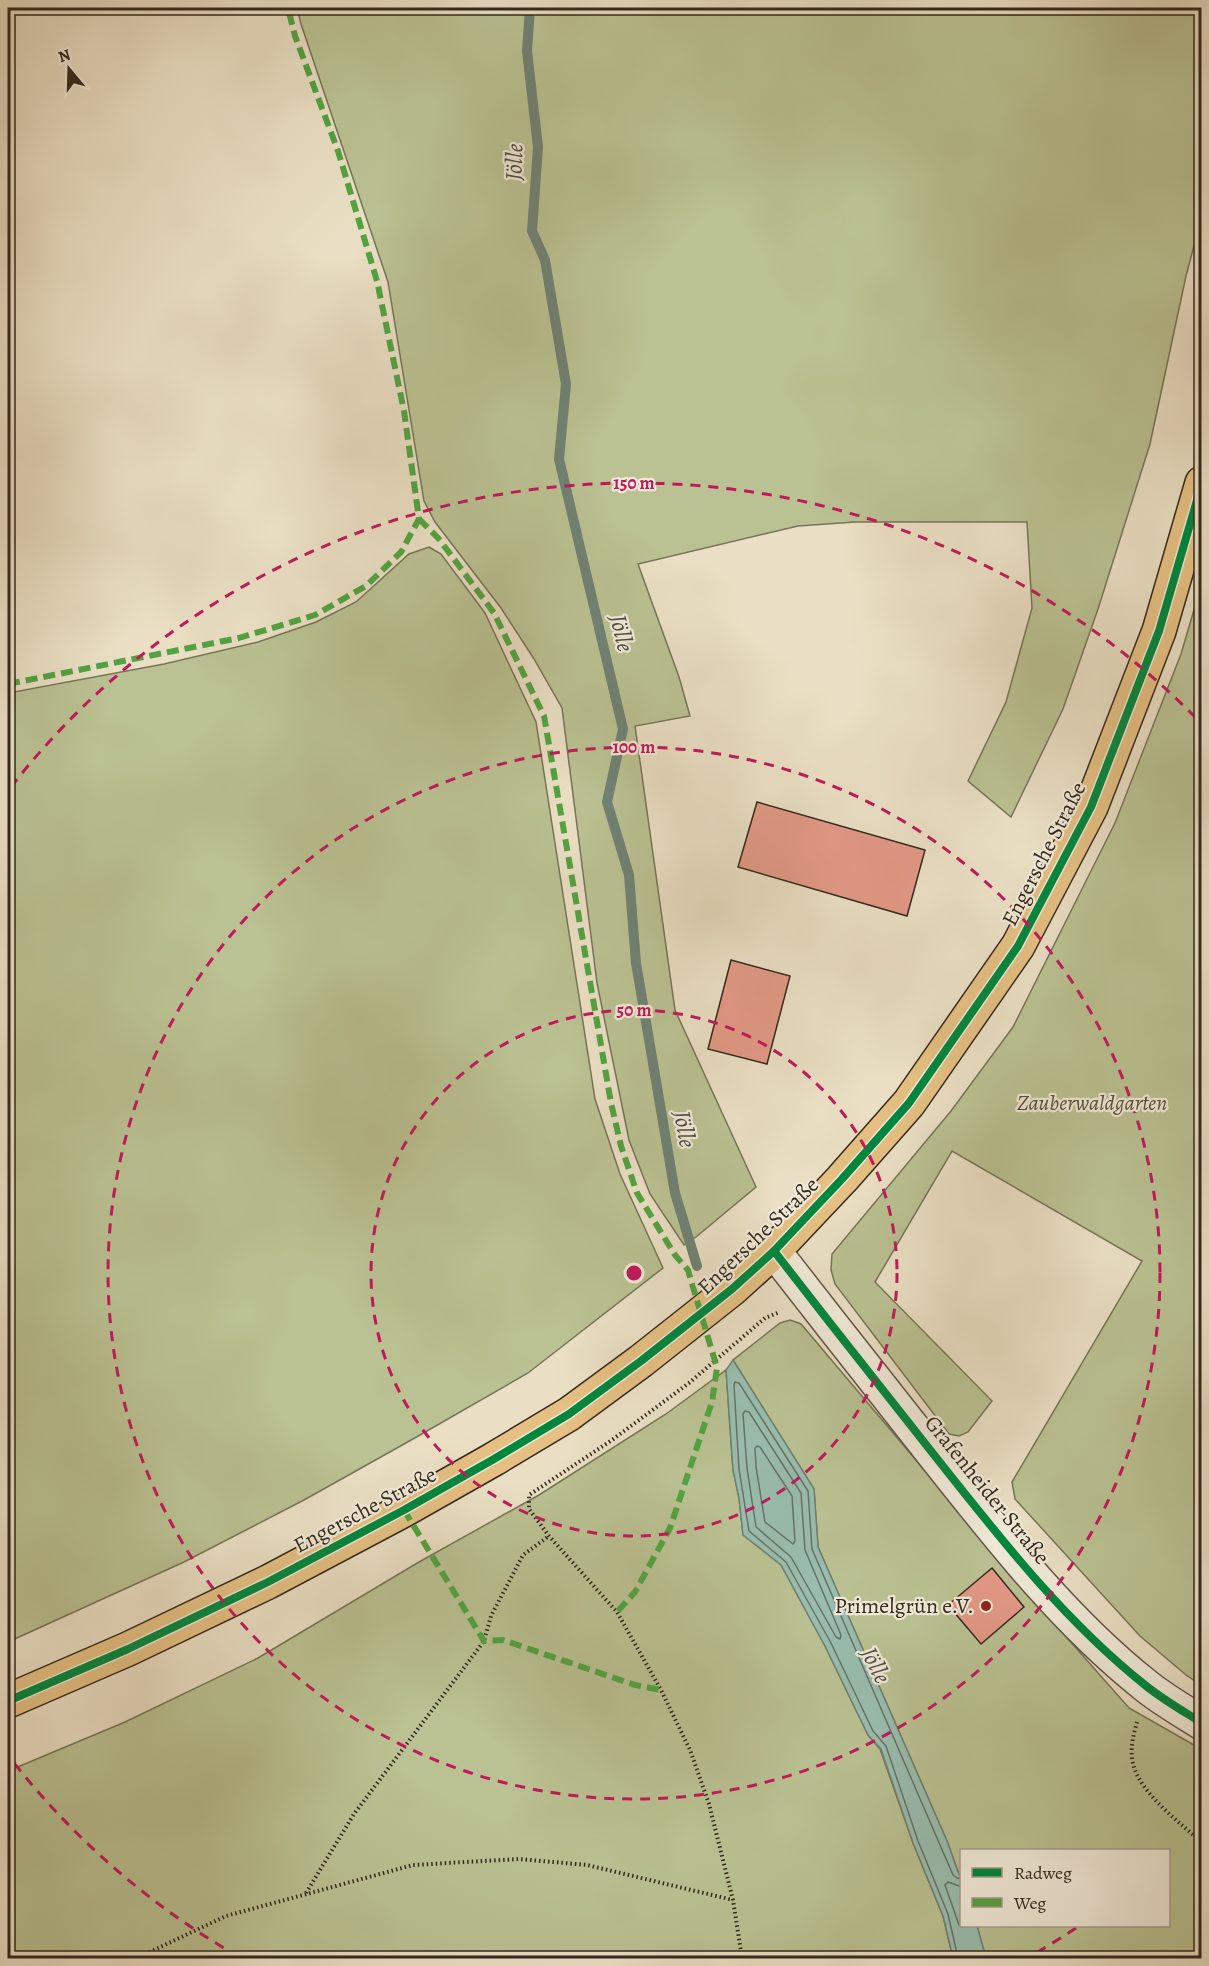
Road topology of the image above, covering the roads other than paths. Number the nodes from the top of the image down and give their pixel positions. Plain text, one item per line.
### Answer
1 (1202, 483) edge
2 (774, 1251) junction
3 (8, 1701) edge
4 (1202, 1723) edge

1 - 2 main road, Engersche Straße
2 - 3 main road, Engersche Straße
2 - 4 street, Grafenheider Straße

